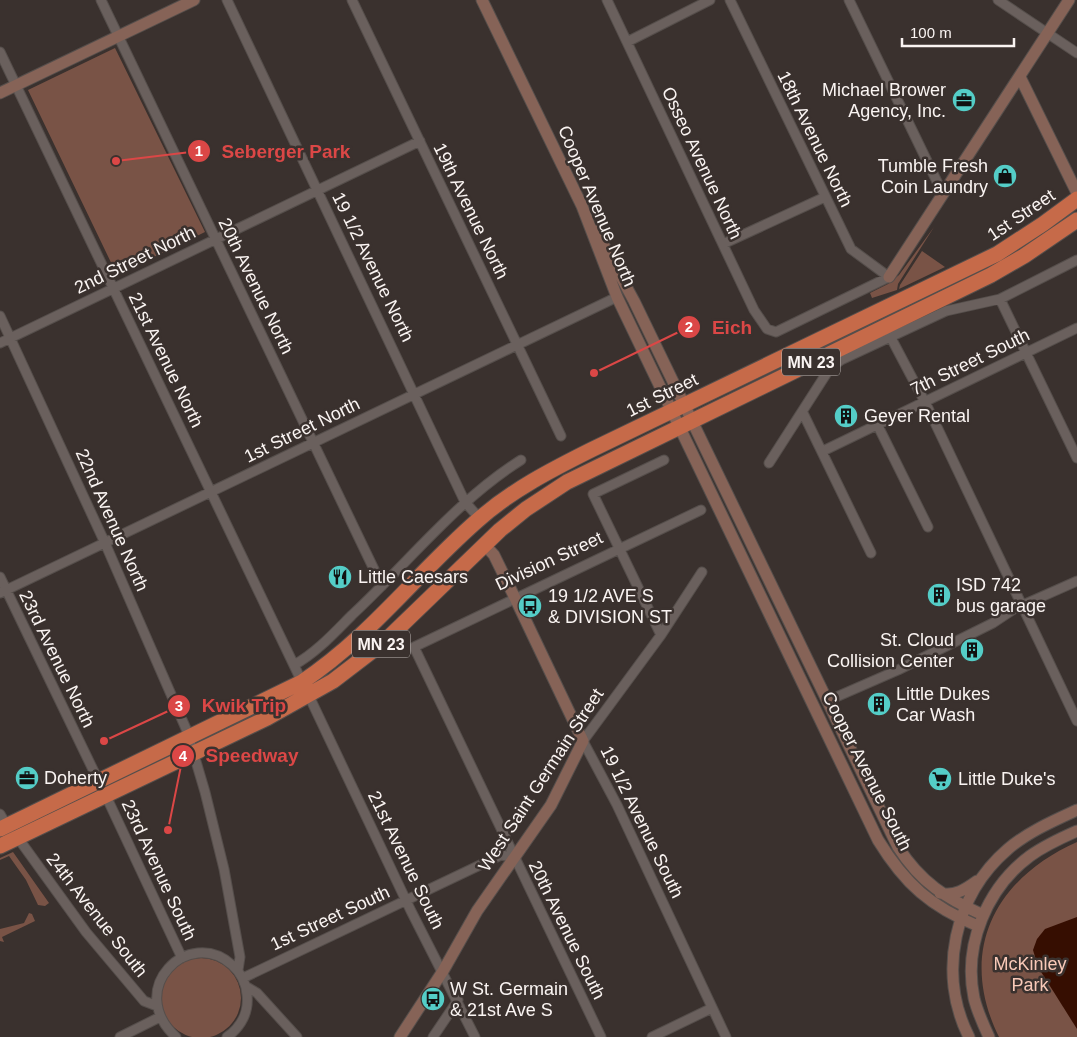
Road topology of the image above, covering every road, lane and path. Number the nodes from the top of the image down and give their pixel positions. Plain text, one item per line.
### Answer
1 (101, 0) edge
2 (194, 0) edge
3 (227, 0) edge
4 (352, 0) edge
5 (482, 0) edge
6 (607, 0) edge
7 (710, 0) edge
8 (730, 0) edge
9 (849, 0) edge
10 (998, 0) edge
11 (1069, 0) edge
12 (1048, 33) junction
13 (118, 36) junction
14 (627, 42) junction
15 (0, 52) edge
16 (1077, 53) edge
17 (1020, 76) junction
18 (16, 86) junction
19 (0, 93) edge
20 (420, 141) junction
21 (318, 190) junction
22 (1077, 193) edge
23 (943, 194) junction
24 (826, 197) junction
25 (1077, 199) edge
26 (582, 206) junction
27 (1077, 220) edge
28 (216, 239) junction
29 (723, 244) junction
30 (1077, 260) edge
31 (889, 277) junction
32 (113, 288) junction
33 (617, 297) junction
34 (1000, 299) junction
35 (0, 316) edge
36 (1077, 328) edge
37 (890, 336) junction
38 (10, 338) junction
39 (0, 343) edge
40 (518, 345) junction
41 (1026, 353) junction
42 (416, 394) junction
43 (925, 402) junction
44 (678, 408) junction
45 (803, 413) junction
46 (685, 423) junction
47 (877, 425) junction
48 (561, 436) dead end
49 (313, 443) junction
50 (823, 451) junction
51 (1077, 458) edge
52 (521, 460) dead end
53 (664, 460) dead end
54 (769, 463) dead end
55 (211, 492) junction
56 (465, 502) junction
57 (701, 510) dead end
58 (480, 518) junction
59 (928, 527) dead end
60 (105, 543) junction
61 (484, 544) junction
62 (619, 549) junction
63 (871, 553) dead end
64 (702, 572) dead end
65 (0, 577) edge
66 (1077, 581) edge
67 (382, 586) junction
68 (3, 592) edge
69 (516, 598) junction
70 (1022, 605) junction
71 (661, 635) junction
72 (414, 647) joint
73 (294, 665) junction
74 (302, 682) junction
75 (309, 696) junction
76 (827, 701) junction
77 (1077, 721) edge
78 (190, 738) junction
79 (583, 741) junction
80 (194, 754) junction
81 (99, 782) junction
82 (106, 796) junction
83 (1077, 810) edge
84 (2, 823) edge
85 (1077, 831) edge
86 (18, 838) junction
87 (0, 846) edge
88 (513, 857) junction
89 (985, 875) junction
90 (940, 893) junction
91 (407, 900) junction
92 (966, 907) junction
93 (983, 915) junction
94 (961, 920) junction
95 (978, 926) junction
96 (182, 958) junction
97 (442, 971) junction
98 (241, 974) junction
99 (247, 987) junction
100 (458, 1000) junction
101 (157, 1006) junction
102 (712, 1008) junction
103 (160, 1018) junction
104 (166, 1027) junction
105 (120, 1037) edge
106 (164, 1037) edge
107 (176, 1037) edge
108 (227, 1037) edge
109 (297, 1037) edge
110 (400, 1037) edge
111 (433, 1037) edge
112 (475, 1037) edge
113 (601, 1037) edge
114 (652, 1037) edge
115 (726, 1037) edge
116 (969, 1037) edge
117 (989, 1037) edge

1 - 13 street, 20th Avenue North
2 - 13 main road
3 - 21 street, 19 1/2 Avenue North
4 - 20 street, 19th Avenue North
5 - 26 main road, Cooper Avenue North
6 - 14 street, Osseo Avenue North
7 - 14 street
8 - 24 street, 18th Avenue North
9 - 23 street
10 - 12 street
11 - 12 main road
12 - 16 street
12 - 17 main road
13 - 18 main road
13 - 28 street, 20th Avenue North
14 - 29 street, Osseo Avenue North
15 - 18 street, 21st Avenue North
17 - 22 main road
17 - 23 main road
18 - 19 main road
18 - 32 street, 21st Avenue North
20 - 21 street, 2nd Street North
20 - 40 street, 19th Avenue North
21 - 28 street, 2nd Street North
21 - 42 street, 19 1/2 Avenue North
23 - 31 main road
24 - 29 street
24 - 31 street, 18th Avenue North
25 - 44 highway, 1st Street / MN 23
26 - 33 main road, Cooper Avenue North
26 - 44 main road
27 - 46 highway, 1st Street / MN 23
28 - 32 street, 2nd Street North
28 - 49 street, 20th Avenue North
29 - 31 street, Osseo Avenue North
30 - 34 street
32 - 38 street, 2nd Street North
32 - 55 street, 21st Avenue North
33 - 40 street, 1st Street North
33 - 44 main road, Cooper Avenue North
34 - 37 street
34 - 41 street
35 - 38 street, 22nd Avenue North
36 - 41 street, 7th Street South
37 - 43 street
37 - 45 street
38 - 39 street, 2nd Street North
38 - 60 street, 22nd Avenue North
40 - 42 street, 1st Street North
40 - 48 street, 19th Avenue North
41 - 43 street, 7th Street South
41 - 51 street
42 - 49 street, 1st Street North
42 - 56 street, 19 1/2 Avenue North
43 - 47 street, 7th Street South
43 - 70 street
44 - 46 main road, Cooper Avenue North
44 - 58 highway, 1st Street / MN 23
45 - 50 street
45 - 54 street
46 - 61 highway, 1st Street / MN 23
46 - 76 main road
46 - 94 main road, Cooper Avenue South
47 - 50 street, 7th Street South
47 - 59 street
49 - 55 street, 1st Street North
49 - 67 street, 20th Avenue North
50 - 63 street
52 - 56 street
53 - 62 street
55 - 60 street, 1st Street North
55 - 73 street, 21st Avenue North
56 - 58 street, 19 1/2 Avenue North
56 - 67 street
57 - 62 street, Division Street
58 - 74 highway, 1st Street / MN 23
60 - 68 street, 1st Street North
60 - 78 street, 22nd Avenue North
61 - 69 main road, 19 1/2 Avenue South
61 - 75 highway, 1st Street / MN 23
62 - 69 street, Division Street
62 - 71 street
64 - 71 street, West Saint Germain Street
65 - 68 street, 23rd Avenue North
66 - 70 street
67 - 73 street
68 - 81 street, 23rd Avenue North
69 - 72 street, Division Street
69 - 79 main road, 19 1/2 Avenue South
70 - 76 street
70 - 77 street
71 - 79 street, West Saint Germain Street
72 - 88 street, 20th Avenue South
73 - 74 street, 21st Avenue North
74 - 78 highway, MN 23
75 - 80 highway, MN 23
75 - 91 street, 21st Avenue South
76 - 90 main road
78 - 80 street, 22nd Avenue North
78 - 81 highway, MN 23
79 - 88 main road, West Saint Germain Street
79 - 102 street, 19 1/2 Avenue South
80 - 82 highway, MN 23
80 - 98 street, 22nd Avenue North
81 - 84 highway, MN 23
82 - 86 highway, MN 23
82 - 96 street, 23rd Avenue South
83 - 89 main road
85 - 93 main road
86 - 87 highway, MN 23
86 - 101 street, 24th Avenue South
88 - 91 street, 1st Street South
88 - 97 main road, West Saint Germain Street
88 - 113 street, 20th Avenue South
89 - 90 main road
89 - 92 main road
90 - 92 main road
91 - 97 street, 21st Avenue South
91 - 98 street, 1st Street South
92 - 93 main road
92 - 94 main road
93 - 95 main road
94 - 95 main road, Cooper Avenue South
94 - 116 main road
95 - 117 main road
96 - 98 street
96 - 101 street
97 - 100 street, 21st Avenue South
97 - 110 main road, West Saint Germain Street
98 - 99 street
99 - 108 street
99 - 109 street
100 - 111 street
100 - 112 street, 21st Avenue South
101 - 103 street
102 - 114 street
102 - 115 street, 19 1/2 Avenue South
103 - 104 street
103 - 105 street
104 - 106 street
104 - 107 street

